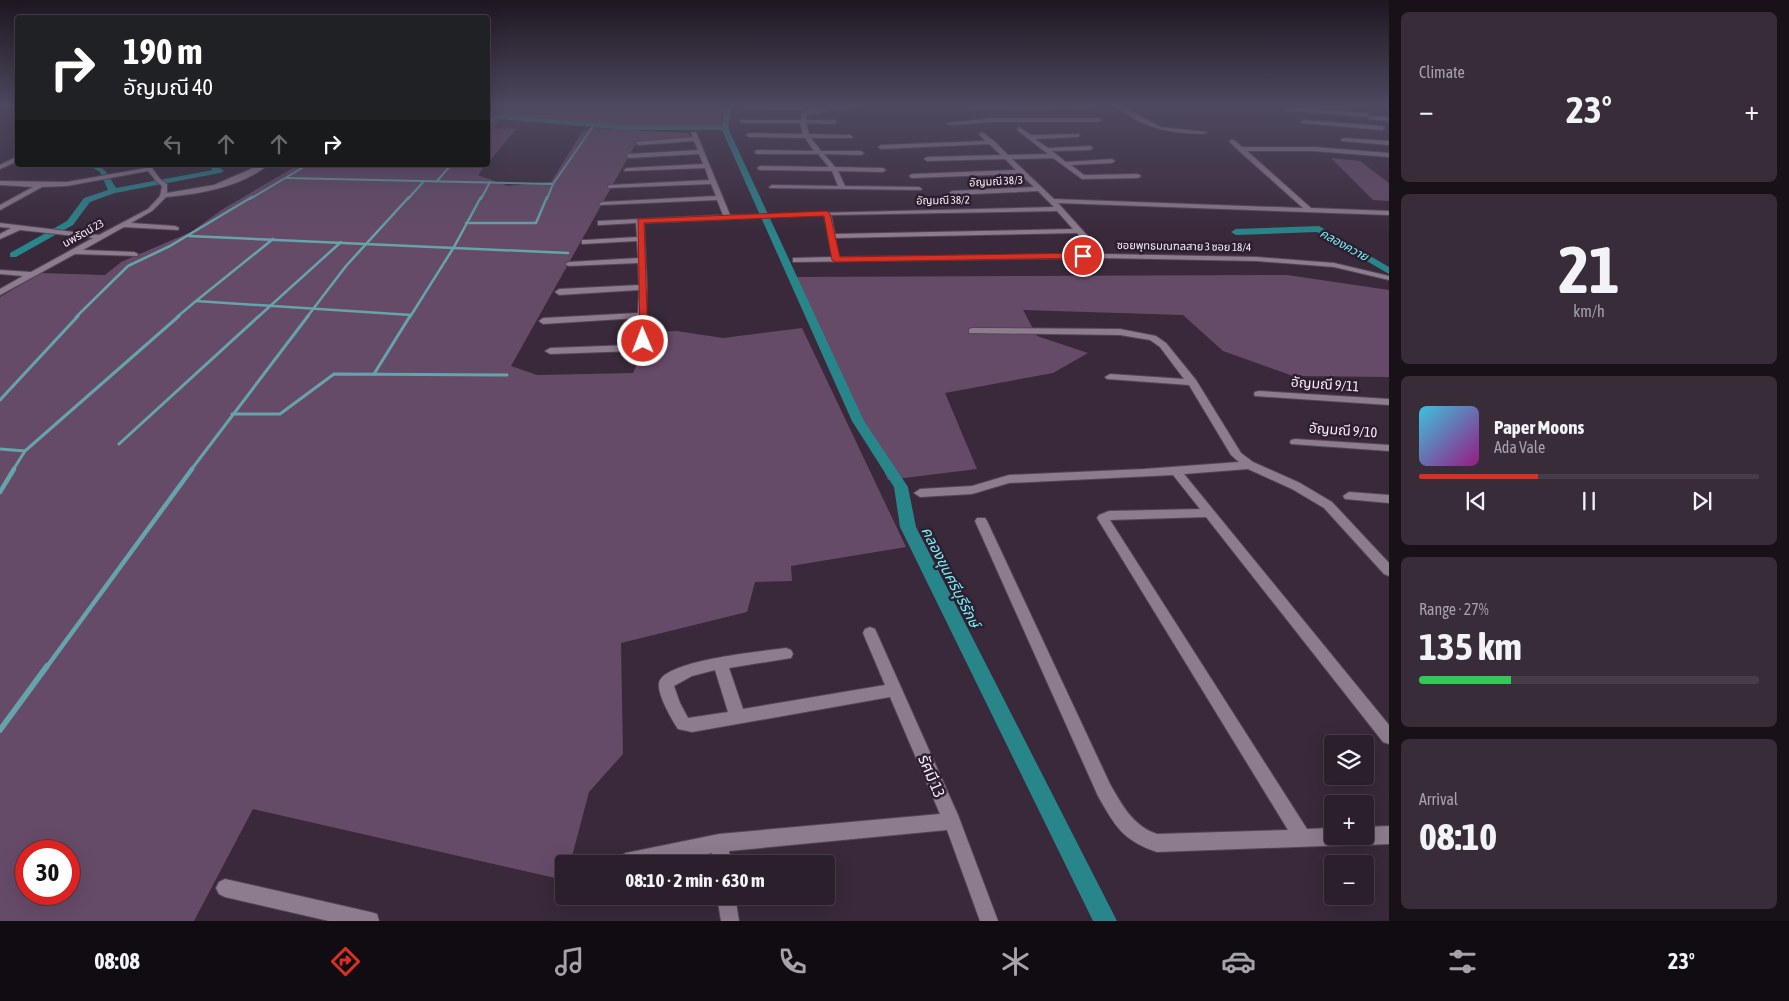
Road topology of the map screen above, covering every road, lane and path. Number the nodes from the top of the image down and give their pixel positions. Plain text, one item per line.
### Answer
1 (701, 149) edge
2 (817, 149) edge
3 (999, 149) edge
4 (1068, 149) edge
5 (1240, 149) joint
6 (1045, 150) joint
7 (702, 152) junction
8 (757, 152) dead end
9 (819, 152) junction
10 (861, 152) dead end
11 (1389, 155) edge
12 (629, 156) dead end
13 (1053, 156) junction
14 (1006, 157) junction
15 (927, 159) dead end
16 (15, 160) edge
17 (1112, 161) dead end
18 (1064, 164) junction
19 (706, 166) junction
20 (0, 167) edge
21 (149, 167) edge
22 (261, 167) edge
23 (760, 168) dead end
24 (834, 169) junction
25 (628, 170) dead end
26 (883, 170) dead end
27 (1022, 172) junction
28 (912, 176) dead end
29 (1138, 176) dead end
30 (714, 182) junction
31 (0, 183) edge
32 (42, 185) junction
33 (610, 187) dead end
34 (772, 187) dead end
35 (842, 188) junction
36 (919, 189) dead end
37 (1040, 189) junction
38 (952, 193) dead end
39 (164, 195) junction
40 (720, 198) junction
41 (1052, 201) junction
42 (602, 204) dead end
43 (0, 208) edge
44 (1060, 209) junction
45 (1308, 209) junction
46 (1389, 213) edge
47 (827, 214) junction
48 (727, 216) junction
49 (640, 221) junction
50 (600, 222) dead end
51 (0, 225) edge
52 (121, 225) junction
53 (19, 227) junction
54 (175, 228) dead end
55 (1079, 231) junction
56 (831, 236) junction
57 (0, 237) edge
58 (100, 237) junction
59 (641, 239) junction
60 (585, 242) dead end
61 (73, 252) junction
62 (134, 254) dead end
63 (1102, 256) junction
64 (641, 260) junction
65 (796, 260) dead end
66 (836, 260) junction
67 (569, 264) dead end
68 (0, 272) edge
69 (32, 274) junction
70 (1389, 277) edge
71 (643, 287) junction
72 (0, 292) edge
73 (559, 292) dead end
74 (643, 314) junction
75 (543, 321) dead end
76 (972, 331) dead end
77 (550, 351) dead end
78 (1110, 377) dead end
79 (1192, 382) junction
80 (1259, 394) dead end
81 (1389, 402) edge
82 (1294, 442) dead end
83 (1389, 448) edge
84 (1249, 465) junction
85 (1176, 471) junction
86 (920, 493) dead end
87 (1349, 496) dead end
88 (1389, 499) edge
89 (1210, 513) junction
90 (981, 521) dead end
91 (1389, 571) edge
92 (870, 633) dead end
93 (786, 654) dead end
94 (720, 663) junction
95 (896, 690) junction
96 (738, 718) junction
97 (1389, 737) edge
98 (952, 821) junction
99 (1389, 835) edge
100 (1374, 836) edge
101 (1302, 837) junction
102 (1324, 837) edge
103 (719, 842) junction
104 (659, 855) edge
105 (721, 855) edge
106 (225, 888) dead end
107 (727, 905) edge
108 (319, 916) edge
109 (370, 921) edge
110 (730, 921) edge
111 (989, 921) edge

1 - 7 street
2 - 9 street
3 - 14 street
4 - 6 street
5 - 11 street
5 - 45 street
6 - 13 street
7 - 12 street
7 - 19 street
8 - 9 street
9 - 10 street
9 - 24 street
13 - 14 street
13 - 18 street
14 - 15 street
14 - 27 street
16 - 20 street
17 - 18 street
18 - 29 street
19 - 25 street
19 - 30 street
21 - 32 street
21 - 39 street
22 - 39 street
23 - 24 street
24 - 26 street
24 - 35 street
27 - 28 street
27 - 37 street
30 - 33 street
30 - 40 street
31 - 32 street
32 - 43 street
34 - 35 street
35 - 36 street
37 - 38 street, อัญมณี 38/3
37 - 41 street
39 - 52 street, นพรัตน์ 23
40 - 42 street
40 - 48 street
41 - 44 street
41 - 45 street
44 - 47 street, อัญมณี 38/2
44 - 55 street
45 - 46 street
47 - 48 street, อัญมณี 38/2
47 - 56 street
48 - 49 street, อัญมณี 38/2
49 - 50 street, อัญมณี 38/2
49 - 59 street
51 - 53 street
52 - 54 street
52 - 58 street, นพรัตน์ 23
53 - 57 street
53 - 58 street
55 - 56 street
55 - 63 street
56 - 66 street
58 - 61 street, นพรัตน์ 23
59 - 60 street
59 - 64 street
61 - 62 street
61 - 69 street, นพรัตน์ 23
63 - 66 street, ซอยพุทธมณฑลสาย 3 ซอย 18/4
63 - 70 street, ซอยพุทธมณฑลสาย 3 ซอย 18/4
64 - 67 street
64 - 71 street
65 - 66 street, ซอยพุทธมณฑลสาย 3 ซอย 18/4
68 - 69 street
69 - 72 street, นพรัตน์ 23
71 - 73 street
71 - 74 street
74 - 75 street
74 - 77 street
76 - 79 street
78 - 79 street
79 - 84 street
80 - 81 street, อัญมณี 9/11
82 - 83 street, อัญมณี 9/10
84 - 85 street
84 - 91 street
85 - 86 street
85 - 89 street
87 - 88 street
89 - 97 street
89 - 101 street
90 - 101 street
92 - 95 street, รัศมี 13
93 - 94 street
94 - 96 street
94 - 96 street
95 - 96 street
95 - 98 street, รัศมี 13
98 - 103 street
98 - 111 street, รัศมี 13
99 - 100 street
101 - 102 street
103 - 104 street
103 - 105 street
106 - 108 street
107 - 110 street
108 - 109 street

